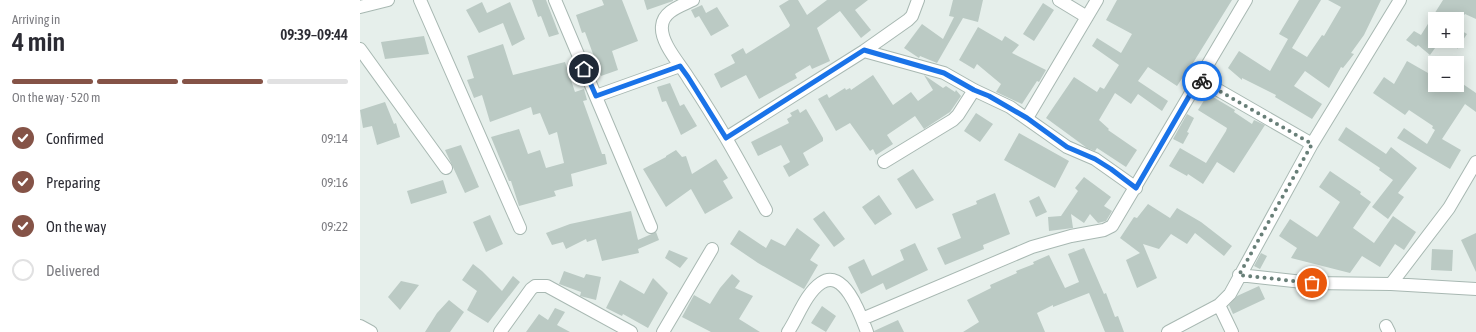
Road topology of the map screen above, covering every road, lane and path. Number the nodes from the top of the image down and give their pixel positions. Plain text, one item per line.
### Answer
1 (388, 0) edge
2 (420, 0) edge
3 (555, 0) edge
4 (693, 0) edge
5 (918, 0) edge
6 (1060, 0) edge
7 (1097, 0) edge
8 (1245, 0) edge
9 (1400, 0) edge
10 (360, 6) edge
11 (1087, 17) junction
12 (360, 49) edge
13 (864, 50) junction
14 (680, 66) junction
15 (1199, 79) junction
16 (974, 90) junction
17 (596, 96) junction
18 (1027, 118) junction
19 (726, 138) junction
20 (1312, 144) junction
21 (884, 162) dead end
22 (1476, 162) edge
23 (446, 168) dead end
24 (1136, 188) junction
25 (766, 210) dead end
26 (652, 226) dead end
27 (520, 228) dead end
28 (712, 249) dead end
29 (1239, 275) junction
30 (1391, 284) junction
31 (1476, 289) edge
32 (1220, 305) junction
33 (862, 319) junction
34 (360, 326) edge
35 (371, 332) edge
36 (500, 332) edge
37 (632, 332) edge
38 (663, 332) edge
39 (788, 332) edge
40 (867, 332) edge
41 (1168, 332) edge
42 (1232, 332) edge

1 - 10 street
2 - 27 street
3 - 17 street
4 - 14 street
5 - 13 street
6 - 11 street
7 - 11 street
8 - 15 street
9 - 20 street
11 - 18 street
12 - 23 street
13 - 16 street
13 - 19 street
14 - 17 street
14 - 19 street
15 - 20 street
15 - 24 street
16 - 18 street
16 - 21 street
17 - 26 street
18 - 24 street
19 - 25 street
20 - 29 street
22 - 30 street
24 - 33 street
28 - 38 street
29 - 30 street
29 - 32 street
30 - 31 street
32 - 41 street
32 - 42 street
33 - 39 street
33 - 40 street
34 - 35 street
36 - 37 street

